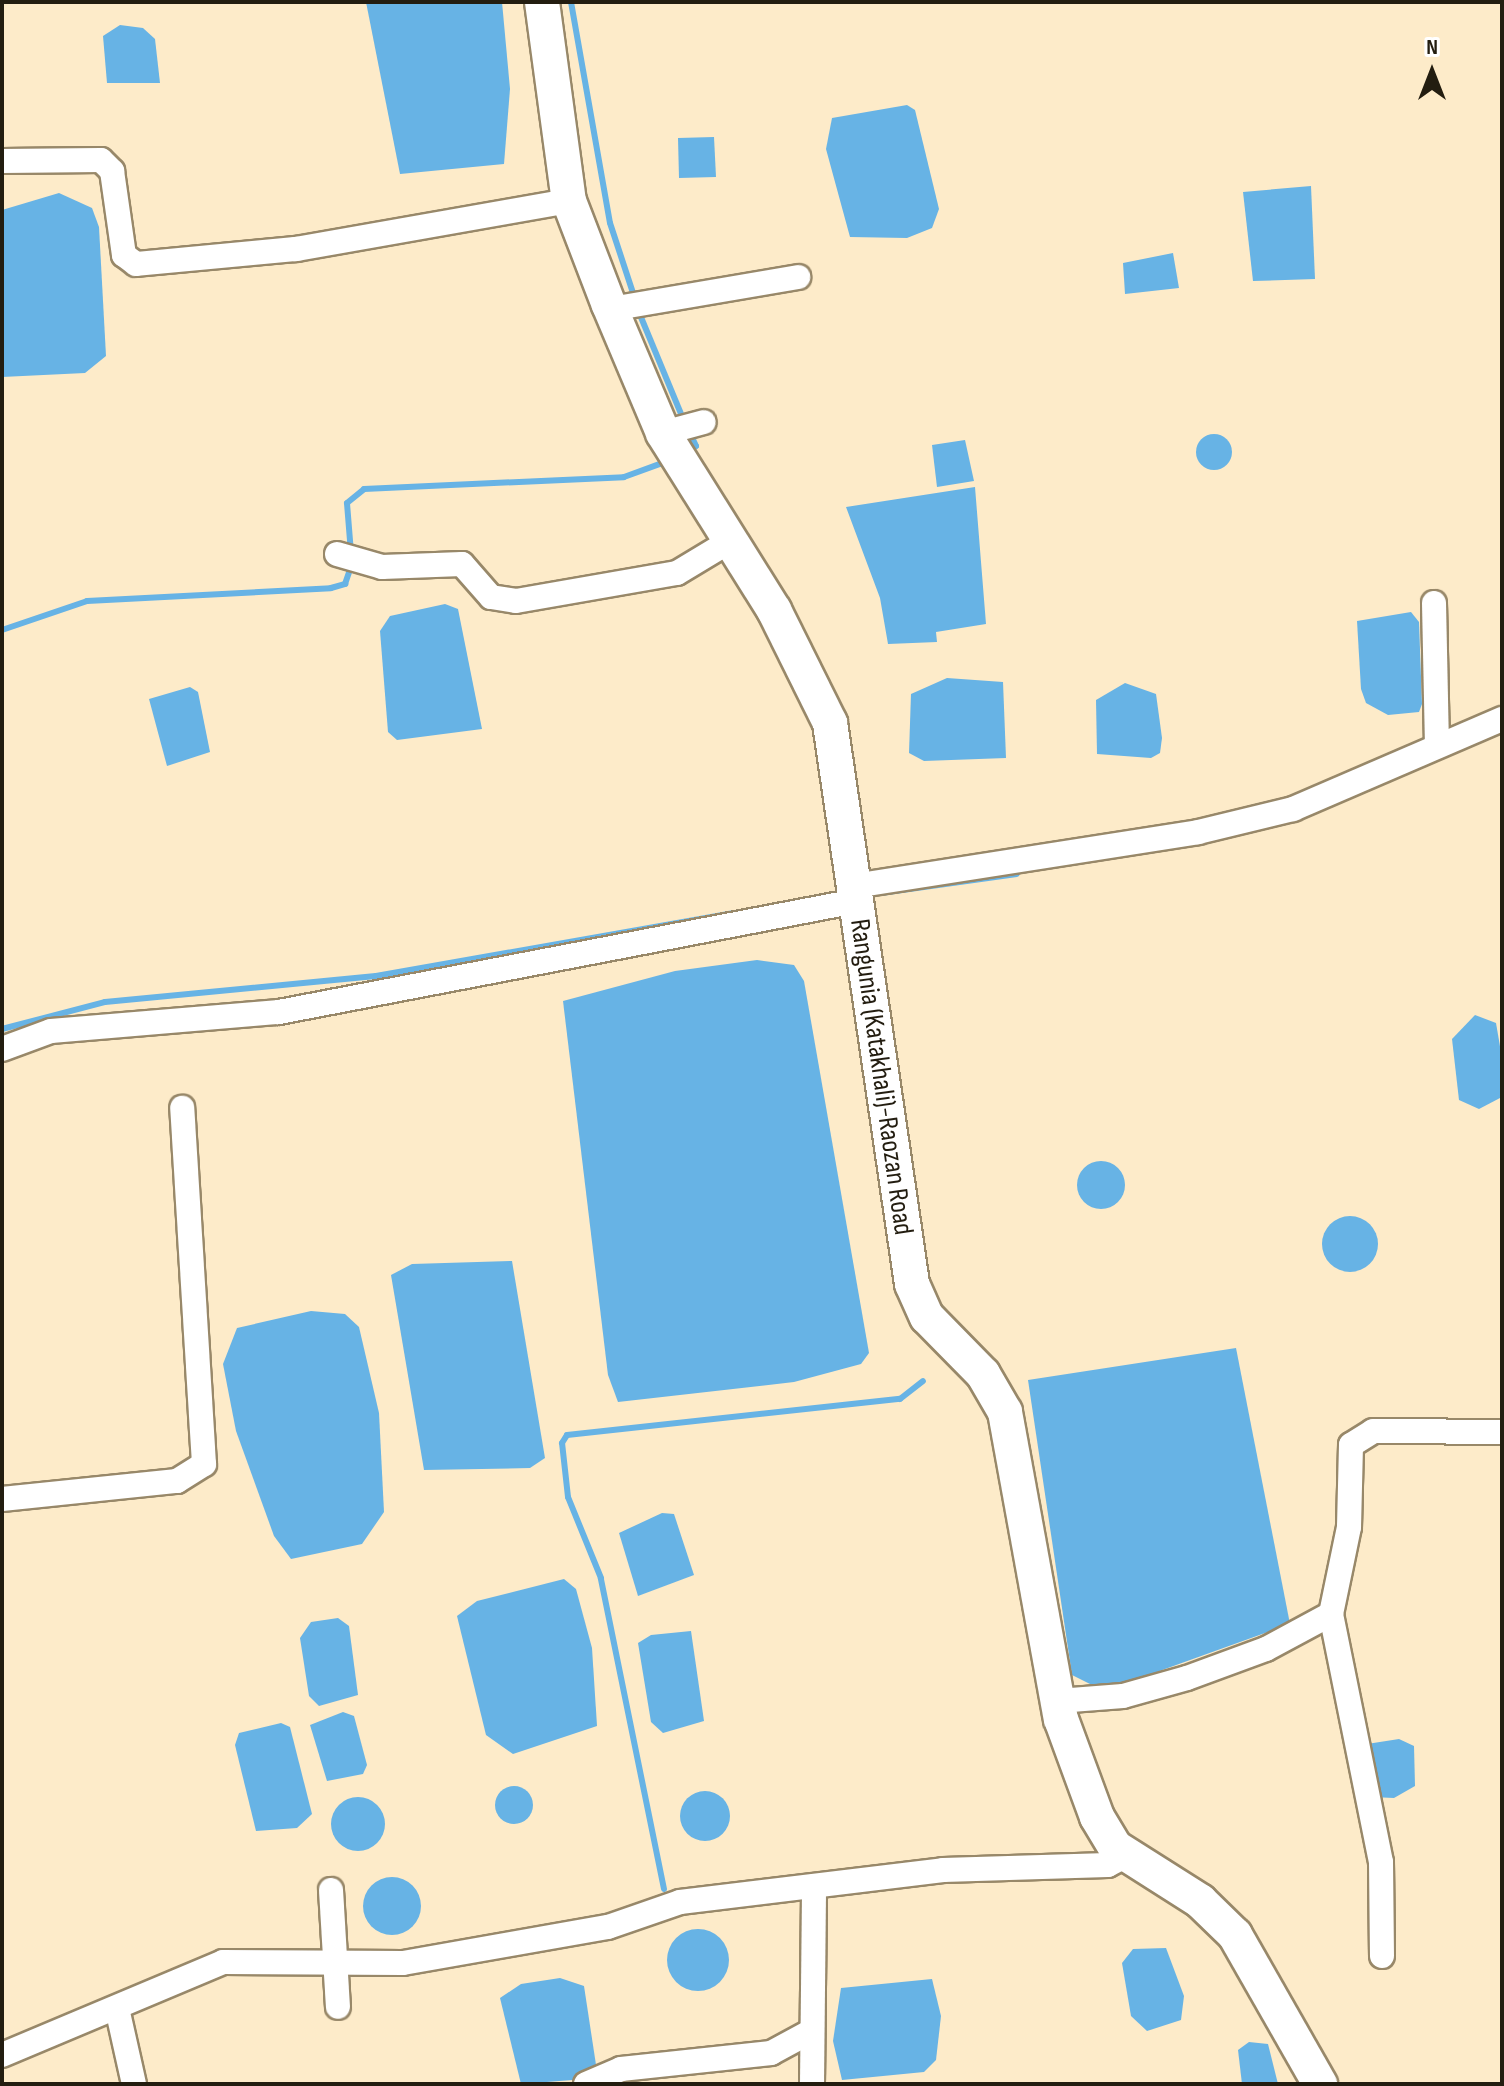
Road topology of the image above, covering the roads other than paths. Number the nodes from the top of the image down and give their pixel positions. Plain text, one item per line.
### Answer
1 (542, 2) edge
2 (2, 161) edge
3 (569, 201) junction
4 (798, 277) dead end
5 (626, 305) junction
6 (730, 541) junction
7 (337, 554) dead end
8 (1434, 603) dead end
9 (1502, 719) edge
10 (1437, 743) junction
11 (855, 893) junction
12 (2, 1049) edge
13 (182, 1108) dead end
14 (1502, 1432) edge
15 (2, 1499) edge
16 (1331, 1614) junction
17 (1058, 1701) junction
18 (1127, 1855) junction
19 (814, 1886) junction
20 (331, 1890) dead end
21 (1382, 1956) dead end
22 (340, 1962) junction
23 (338, 2007) dead end
24 (117, 2008) junction
25 (808, 2033) junction
26 (2, 2055) edge
27 (134, 2084) edge
28 (586, 2084) edge
29 (812, 2084) edge
30 (1320, 2084) edge

1 - 3 main road, Rangunia (Katakhali)-Raozan Road
2 - 3 street
3 - 5 main road, Rangunia (Katakhali)-Raozan Road
4 - 5 street
5 - 6 main road, Rangunia (Katakhali)-Raozan Road
6 - 7 street
6 - 11 main road, Rangunia (Katakhali)-Raozan Road
8 - 10 street
9 - 10 street
10 - 11 street
11 - 12 street
11 - 17 main road, Rangunia (Katakhali)-Raozan Road
13 - 15 street
14 - 16 street
16 - 17 street
16 - 21 street
17 - 18 main road, Rangunia (Katakhali)-Raozan Road
18 - 19 street
18 - 30 main road, Rangunia (Katakhali)-Raozan Road
19 - 22 street
19 - 25 street
20 - 22 street
22 - 23 street
22 - 24 street
24 - 26 street
24 - 27 street
25 - 28 street
25 - 29 street

